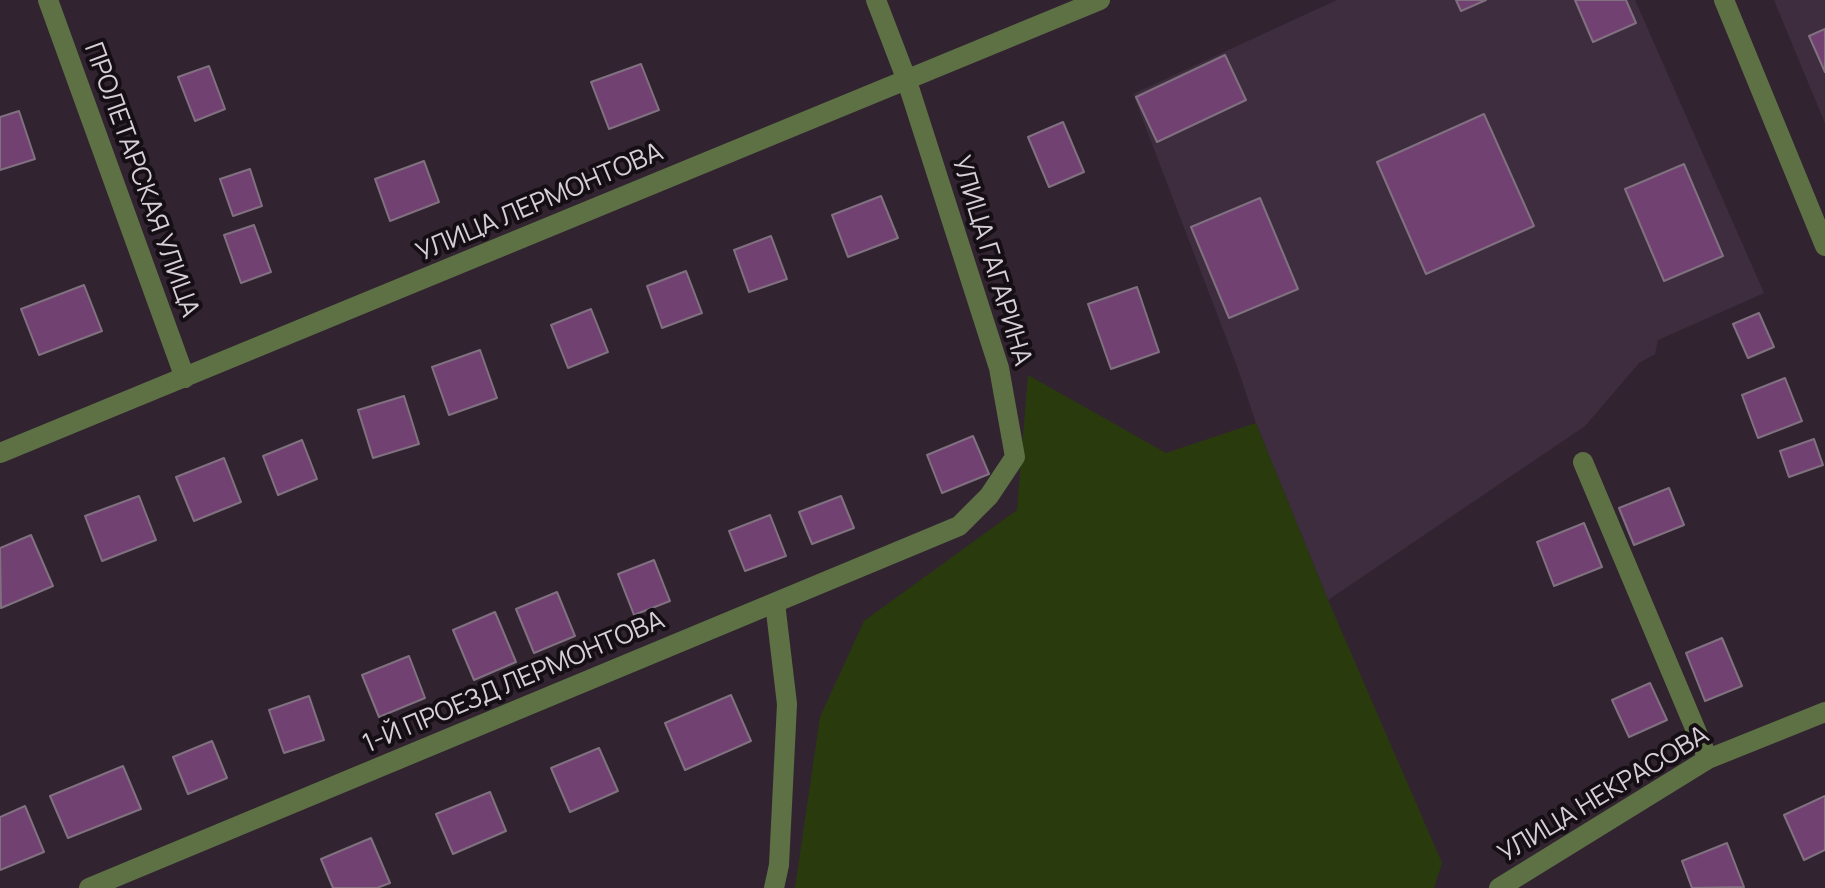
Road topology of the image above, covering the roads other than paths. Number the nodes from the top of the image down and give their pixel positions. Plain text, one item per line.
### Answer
1 (48, 0) edge
2 (876, 0) edge
3 (1100, 0) edge
4 (1724, 0) edge
5 (906, 78) junction
6 (1825, 246) edge
7 (185, 378) junction
8 (0, 453) edge
9 (1583, 462) dead end
10 (959, 526) joint
11 (775, 603) junction
12 (1825, 712) edge
13 (1708, 759) junction
14 (89, 888) edge
15 (774, 888) edge
16 (1499, 888) edge

1 - 7 street, ПРОЛЕТАРСКАЯ УЛИЦА
2 - 5 street, УЛИЦА ГАГАРИНА
3 - 5 street, УЛИЦА ЛЕРМОНТОВА
4 - 6 street
5 - 7 street, УЛИЦА ЛЕРМОНТОВА
5 - 10 street, УЛИЦА ГАГАРИНА
7 - 8 street, УЛИЦА ЛЕРМОНТОВА
9 - 13 street
10 - 11 street, 1-Й ПРОЕЗД ЛЕРМОНТОВА
11 - 14 street, 1-Й ПРОЕЗД ЛЕРМОНТОВА
11 - 15 street
12 - 13 street, УЛИЦА НЕКРАСОВА
13 - 16 street, УЛИЦА НЕКРАСОВА

